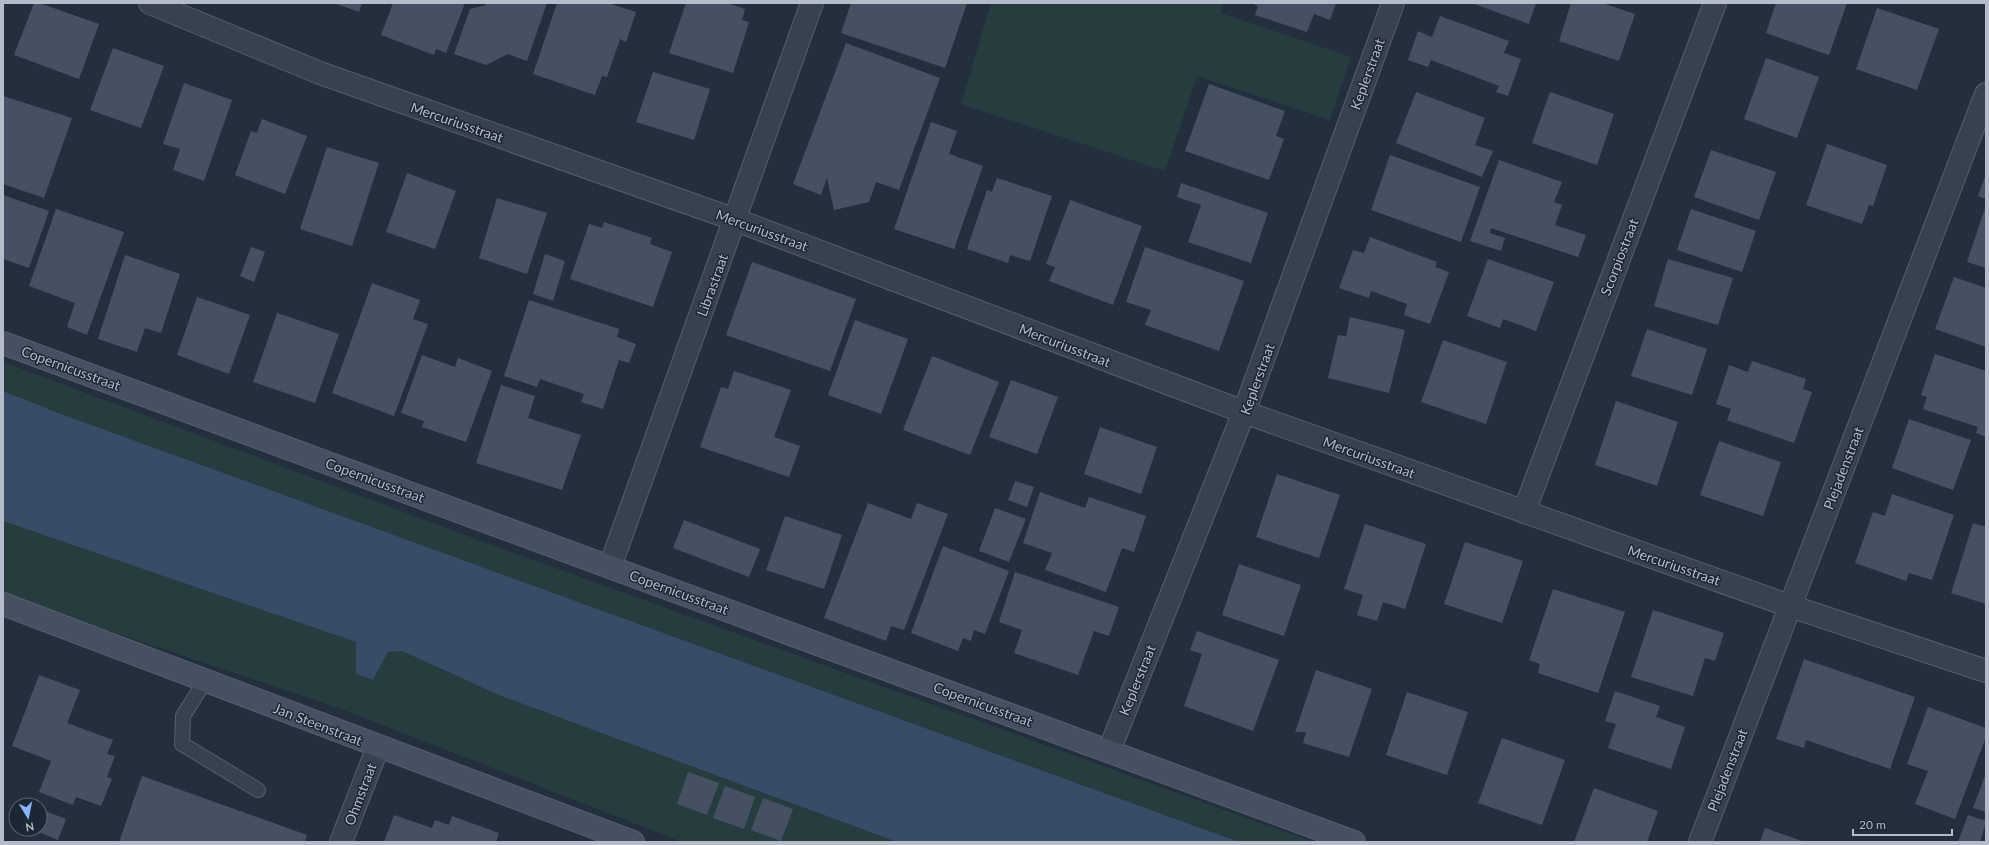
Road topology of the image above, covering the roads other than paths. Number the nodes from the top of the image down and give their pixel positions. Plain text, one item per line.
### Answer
1 (150, 3) edge
2 (812, 3) edge
3 (1394, 3) edge
4 (1715, 3) edge
5 (1986, 94) edge
6 (736, 220) junction
7 (3, 343) edge
8 (1244, 412) junction
9 (1524, 512) junction
10 (610, 567) junction
11 (3, 604) edge
12 (1790, 606) junction
13 (1986, 670) edge
14 (205, 681) junction
15 (378, 747) junction
16 (1109, 751) junction
17 (258, 790) dead end
18 (341, 842) edge
19 (634, 842) edge
20 (1354, 842) edge
21 (1700, 842) edge

1 - 6 street, Mercuriusstraat
2 - 6 street, Librastraat
3 - 8 street, Keplerstraat
4 - 9 street, Scorpiostraat
5 - 12 street, Plejadenstraat
6 - 8 street, Mercuriusstraat
6 - 10 street, Librastraat
7 - 10 street, Copernicusstraat
8 - 9 street, Mercuriusstraat
8 - 16 street, Keplerstraat
9 - 12 street, Mercuriusstraat
10 - 16 street, Copernicusstraat
11 - 14 street, Jan Steenstraat
12 - 13 street, Mercuriusstraat
12 - 21 street, Plejadenstraat
14 - 15 street, Jan Steenstraat
14 - 17 lane
15 - 18 street, Ohmstraat
15 - 19 street, Jan Steenstraat
16 - 20 street, Copernicusstraat

